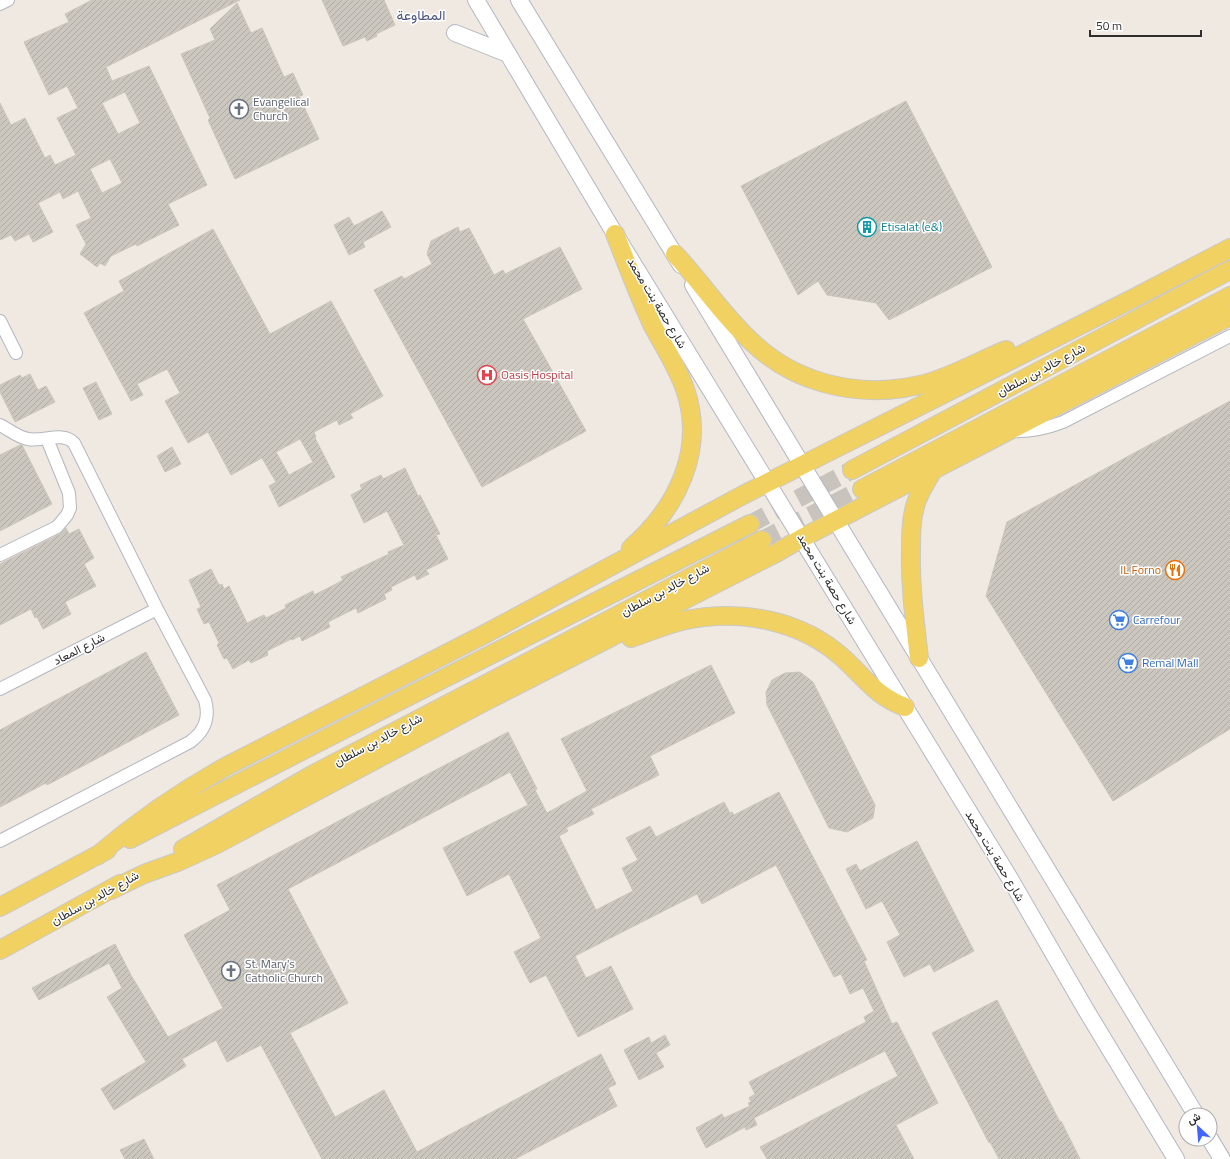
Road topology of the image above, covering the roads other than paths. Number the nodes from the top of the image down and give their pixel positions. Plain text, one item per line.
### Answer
1 (8, 0) edge
2 (476, 0) edge
3 (519, 0) edge
4 (0, 4) edge
5 (455, 33) dead end
6 (508, 54) junction
7 (615, 234) junction
8 (1230, 248) edge
9 (675, 254) junction
10 (1230, 270) edge
11 (1230, 296) edge
12 (1136, 297) junction
13 (1230, 316) edge
14 (0, 321) edge
15 (1230, 336) edge
16 (16, 353) dead end
17 (0, 425) edge
18 (1008, 431) junction
19 (47, 439) junction
20 (803, 464) junction
21 (852, 470) tunnel mouth
22 (933, 470) junction
23 (768, 482) junction
24 (862, 489) tunnel mouth
25 (837, 520) junction
26 (750, 524) tunnel mouth
27 (802, 538) junction
28 (762, 540) tunnel mouth
29 (0, 555) edge
30 (610, 567) junction
31 (157, 609) junction
32 (590, 649) junction
33 (920, 658) junction
34 (0, 689) edge
35 (905, 707) junction
36 (0, 841) edge
37 (97, 856) junction
38 (111, 890) junction
39 (0, 906) edge
40 (0, 950) edge
41 (1191, 1107) edge
42 (1215, 1147) edge
43 (1176, 1159) edge
44 (1222, 1159) edge

1 - 4 street
2 - 6 main road, شارع حصة بنت محمد
3 - 9 main road
5 - 6 main road
6 - 7 main road, شارع حصة بنت محمد
7 - 23 main road, شارع حصة بنت محمد
7 - 30 main road
8 - 12 main road
9 - 12 main road
9 - 20 main road
10 - 21 main road, شارع خالِد بن سلطان
11 - 24 main road, شارع خالِد بن سلطان
12 - 20 main road
13 - 18 main road
14 - 16 street
15 - 18 street
17 - 19 street
18 - 22 main road
19 - 29 street
19 - 31 street
20 - 23 main road
20 - 25 main road
22 - 25 main road
22 - 33 main road
23 - 27 main road, شارع حصة بنت محمد
23 - 30 main road
25 - 27 main road
25 - 33 main road
26 - 37 main road, شارع خالِد بن سلطان
27 - 32 main road
27 - 35 main road, شارع حصة بنت محمد
28 - 38 main road, شارع خالِد بن سلطان
30 - 37 main road
31 - 34 street, شارع المعاد
31 - 36 street
32 - 35 main road
32 - 38 main road
33 - 41 main road
35 - 43 main road, شارع حصة بنت محمد
37 - 39 main road, شارع خالِد بن سلطان
38 - 40 main road, شارع خالِد بن سلطان
42 - 44 main road

